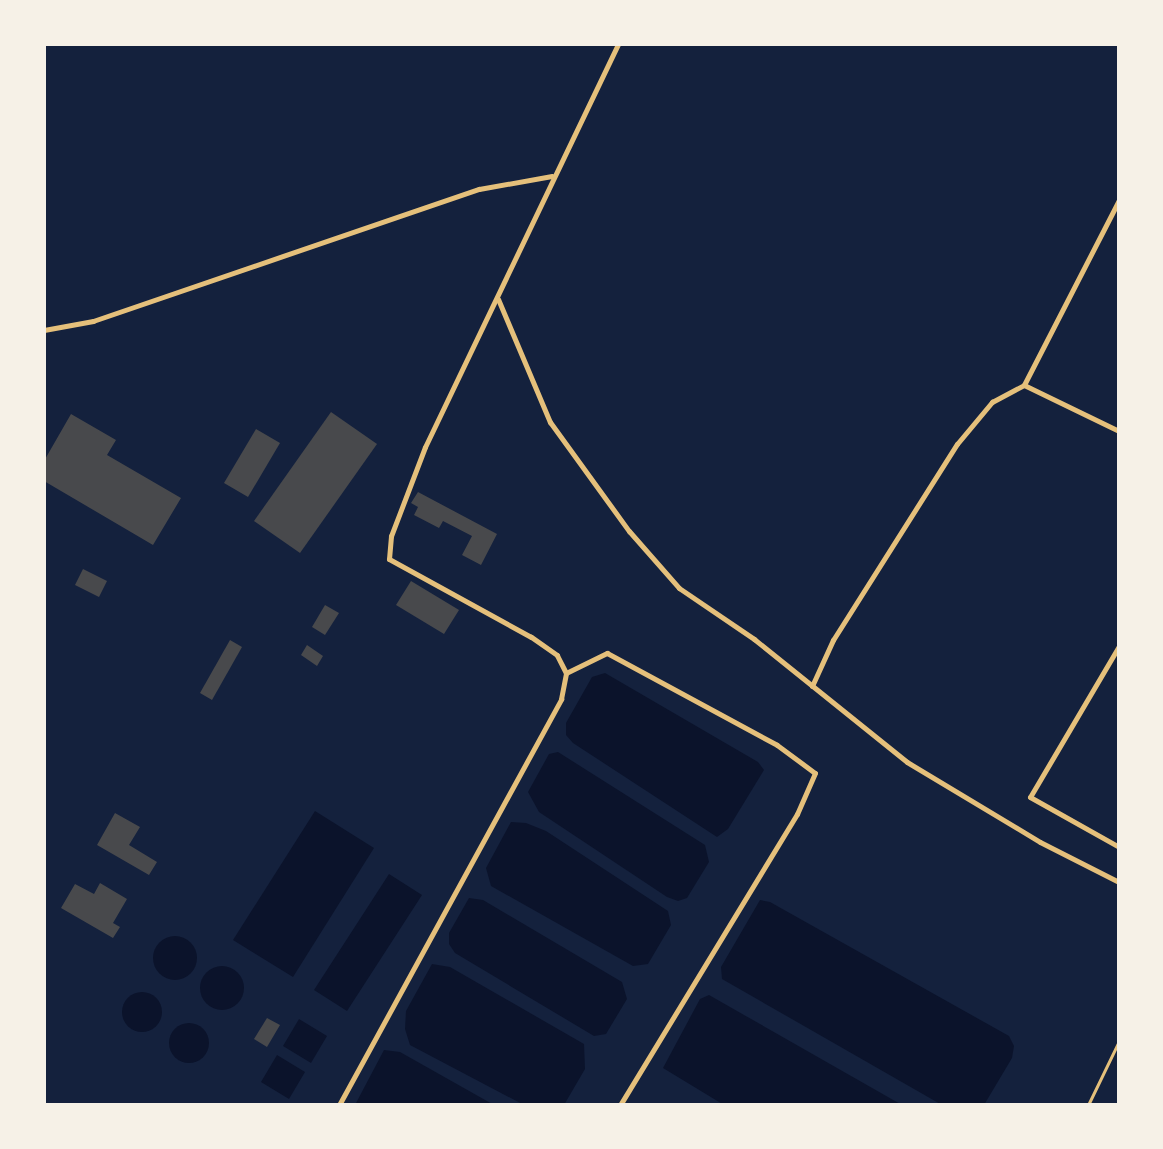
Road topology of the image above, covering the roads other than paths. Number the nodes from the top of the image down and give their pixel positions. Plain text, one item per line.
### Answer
1 (618, 44) edge
2 (553, 176) junction
3 (1119, 200) edge
4 (498, 299) junction
5 (44, 330) edge
6 (1024, 385) junction
7 (1119, 431) edge
8 (1119, 646) edge
9 (566, 673) junction
10 (812, 686) junction
11 (1119, 847) edge
12 (1119, 882) edge
13 (339, 1105) edge
14 (620, 1105) edge

1 - 2 lane
2 - 4 lane
2 - 5 lane
3 - 6 lane
4 - 9 lane
4 - 10 lane
6 - 7 lane
6 - 10 lane
8 - 11 lane
9 - 13 lane
9 - 14 lane
10 - 12 lane

